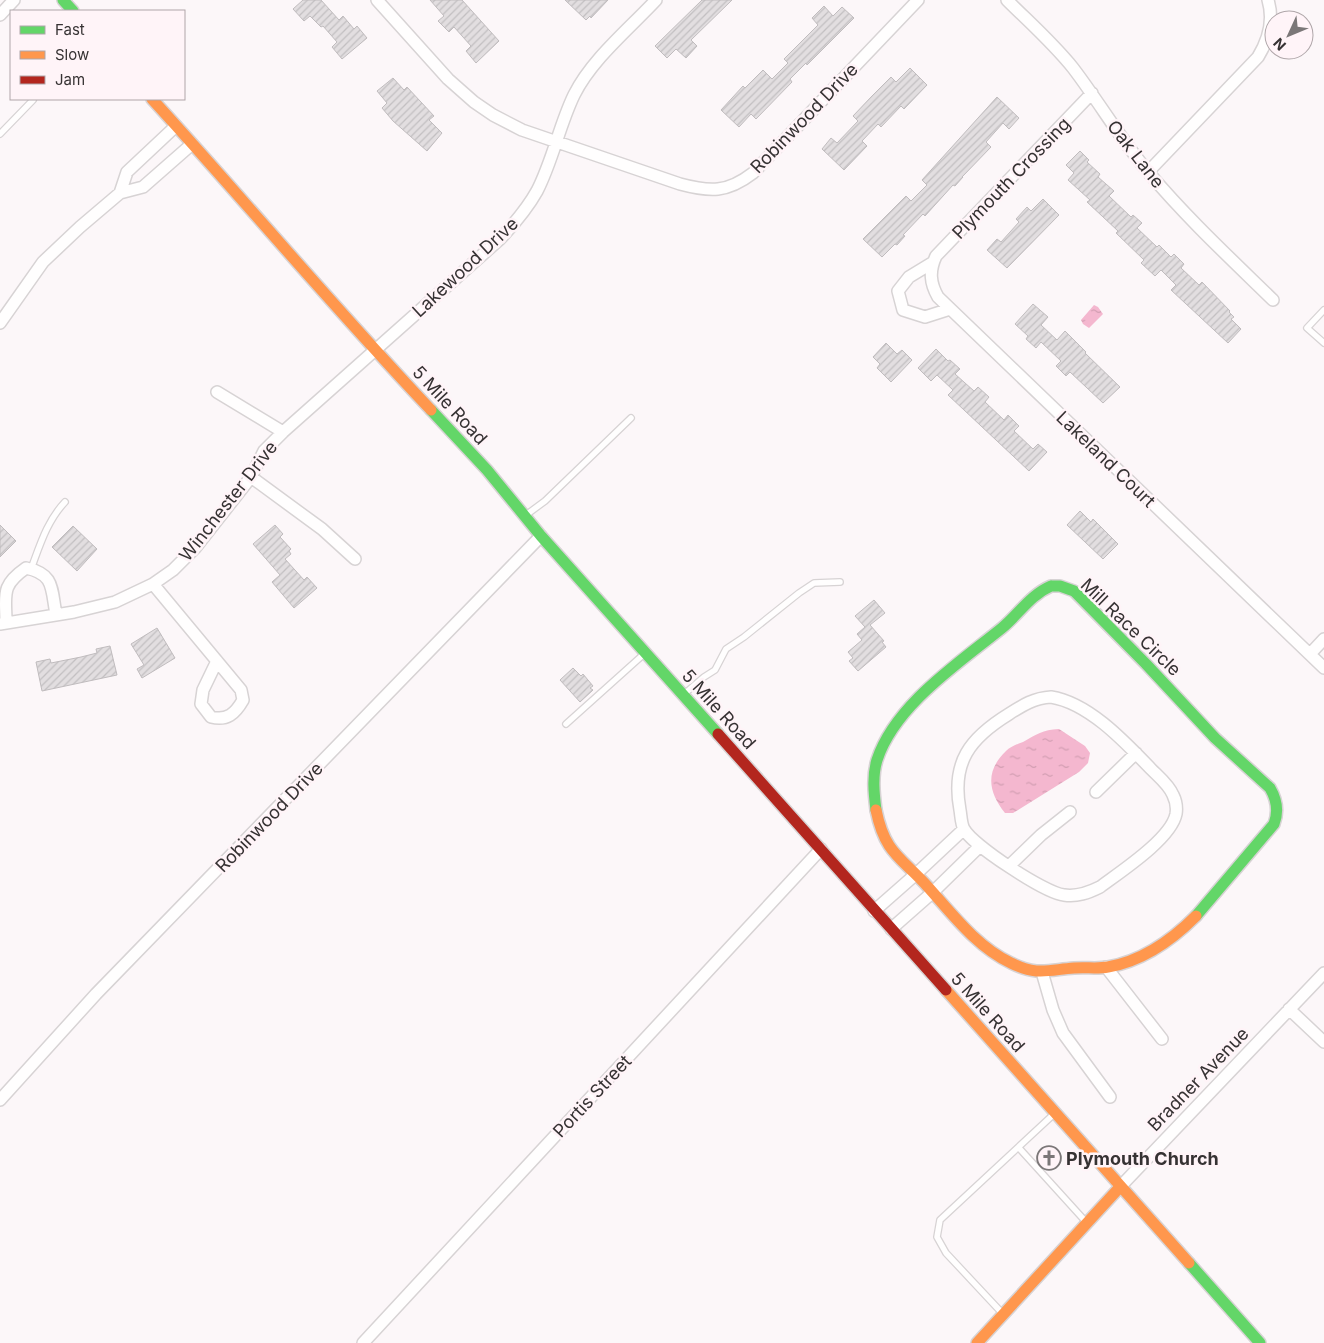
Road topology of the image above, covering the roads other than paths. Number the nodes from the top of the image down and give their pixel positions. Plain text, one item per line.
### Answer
1 (14, 0) edge
2 (63, 0) edge
3 (656, 0) edge
4 (918, 0) edge
5 (1006, 0) edge
6 (1268, 0) edge
7 (381, 1) edge
8 (72, 10) edge
9 (0, 14) edge
10 (1092, 93) junction
11 (33, 100) dead end
12 (153, 100) edge
13 (176, 126) junction
14 (0, 134) edge
15 (556, 142) junction
16 (192, 144) junction
17 (1148, 172) junction
18 (120, 193) junction
19 (932, 263) junction
20 (1273, 300) dead end
21 (950, 309) junction
22 (1324, 310) edge
23 (0, 323) edge
24 (1324, 343) edge
25 (374, 350) junction
26 (217, 392) dead end
27 (631, 418) dead end
28 (283, 432) junction
29 (251, 477) junction
30 (64, 502) dead end
31 (525, 516) junction
32 (541, 536) junction
33 (355, 559) dead end
34 (31, 569) junction
35 (840, 582) dead end
36 (153, 584) junction
37 (56, 614) junction
38 (3, 624) edge
39 (1324, 639) edge
40 (646, 653) junction
41 (1310, 654) junction
42 (217, 661) junction
43 (1324, 668) edge
44 (683, 695) junction
45 (566, 724) dead end
46 (1136, 754) junction
47 (1096, 792) dead end
48 (1070, 812) dead end
49 (964, 829) junction
50 (980, 846) junction
51 (821, 850) junction
52 (1009, 866) junction
53 (916, 874) junction
54 (933, 892) junction
55 (874, 911) junction
56 (891, 929) junction
57 (1106, 967) junction
58 (1042, 972) junction
59 (1324, 973) edge
60 (1289, 1010) junction
61 (1162, 1039) dead end
62 (1324, 1042) edge
63 (1110, 1097) dead end
64 (0, 1100) edge
65 (1054, 1113) junction
66 (1019, 1148) junction
67 (1120, 1187) junction
68 (1087, 1223) junction
69 (1003, 1314) junction
70 (363, 1343) edge
71 (977, 1343) edge
72 (1260, 1343) edge

1 - 9 street
2 - 8 street
3 - 15 street, Lakewood Drive
4 - 15 street, Robinwood Drive
5 - 10 street, Oak Lane
6 - 17 street
7 - 15 street, Robinwood Drive
10 - 17 street, Oak Lane
10 - 19 street, Plymouth Crossing
11 - 14 lane
12 - 13 street, 5 Mile Road
13 - 16 street, 5 Mile Road
13 - 18 street
15 - 25 street, Lakewood Drive
16 - 18 street
16 - 25 street, 5 Mile Road
17 - 20 street, Oak Lane
18 - 23 street
19 - 21 street
19 - 21 street, Plymouth Crossing
21 - 41 street, Lakeland Court
22 - 24 lane
25 - 28 street, Winchester Drive
25 - 31 street, 5 Mile Road
26 - 28 street
27 - 31 lane
28 - 29 street, Winchester Drive
29 - 33 street
29 - 36 street, Winchester Drive
30 - 34 lane
31 - 32 street, 5 Mile Road
32 - 40 street, 5 Mile Road
32 - 64 street, Robinwood Drive
34 - 37 street
34 - 38 street
35 - 44 lane
36 - 37 street, Winchester Drive
36 - 42 street
37 - 38 street, Winchester Drive
39 - 41 street
40 - 44 street, 5 Mile Road
40 - 45 lane
41 - 43 street, Lakeland Court
42 - 42 street
44 - 51 street, 5 Mile Road
46 - 47 street
46 - 49 street
46 - 52 street
48 - 52 street
49 - 50 street
49 - 53 street
50 - 52 street
50 - 54 street
51 - 55 street, 5 Mile Road
51 - 70 street, Portis Street
53 - 54 street, Mill Race Circle
53 - 55 street
53 - 57 street, Mill Race Circle
54 - 56 street
54 - 58 street, Mill Race Circle
55 - 56 street, 5 Mile Road
56 - 65 street, 5 Mile Road
57 - 58 street, Mill Race Circle
57 - 61 street
58 - 63 street
59 - 60 street, Bradner Avenue
60 - 62 street
60 - 67 street, Bradner Avenue
65 - 66 lane
65 - 67 street, 5 Mile Road
66 - 68 lane
66 - 69 lane
67 - 68 street, Bradner Avenue
67 - 72 street, 5 Mile Road
68 - 69 street, Bradner Avenue
69 - 71 street, Bradner Avenue

